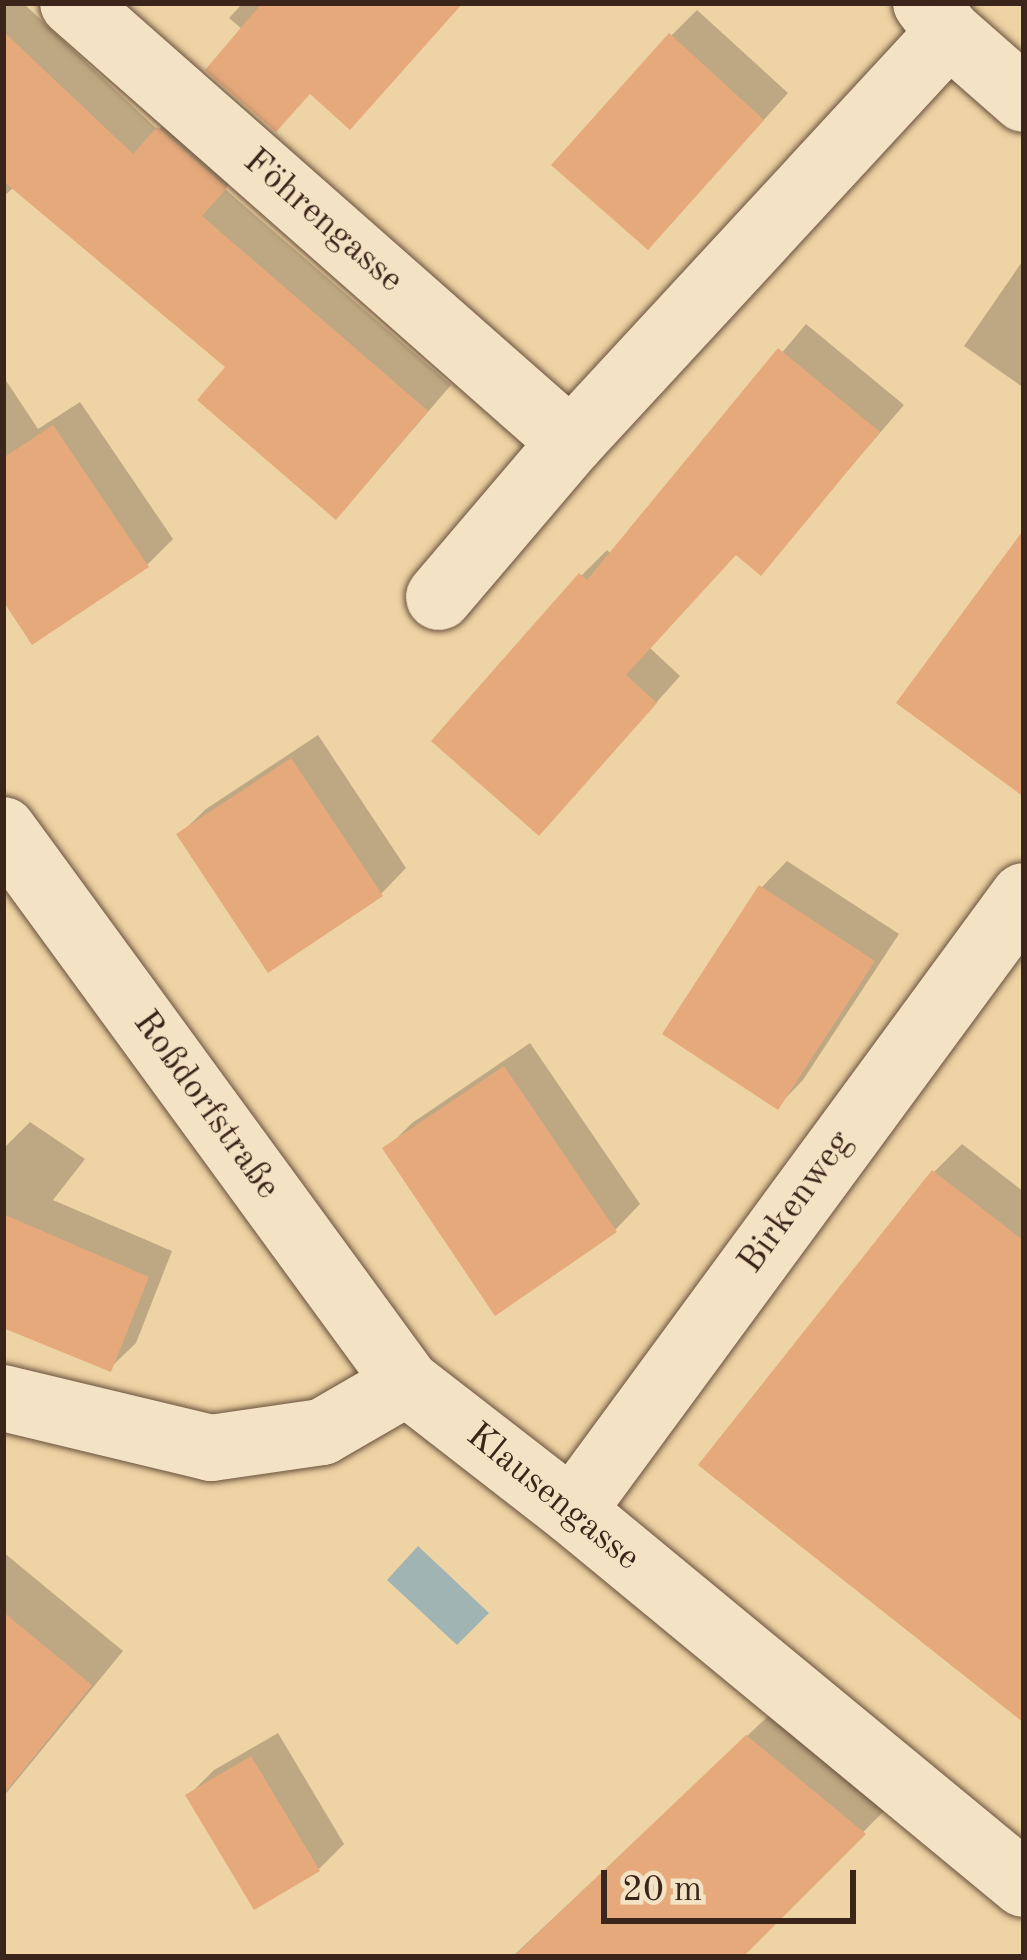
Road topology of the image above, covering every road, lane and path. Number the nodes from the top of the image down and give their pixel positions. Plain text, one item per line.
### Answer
1 (74, 3) edge
2 (938, 18) edge
3 (1024, 99) edge
4 (571, 442) junction
5 (439, 597) dead end
6 (3, 830) edge
7 (1024, 896) edge
8 (407, 1382) junction
9 (3, 1398) edge
10 (572, 1511) junction
11 (1024, 1885) edge

1 - 4 street, Föhrengasse
2 - 3 street
2 - 4 street
4 - 5 street
6 - 8 street, Roßdorfstraße
7 - 10 street, Birkenweg
8 - 9 street
8 - 10 street, Klausengasse
10 - 11 street, Klausengasse

